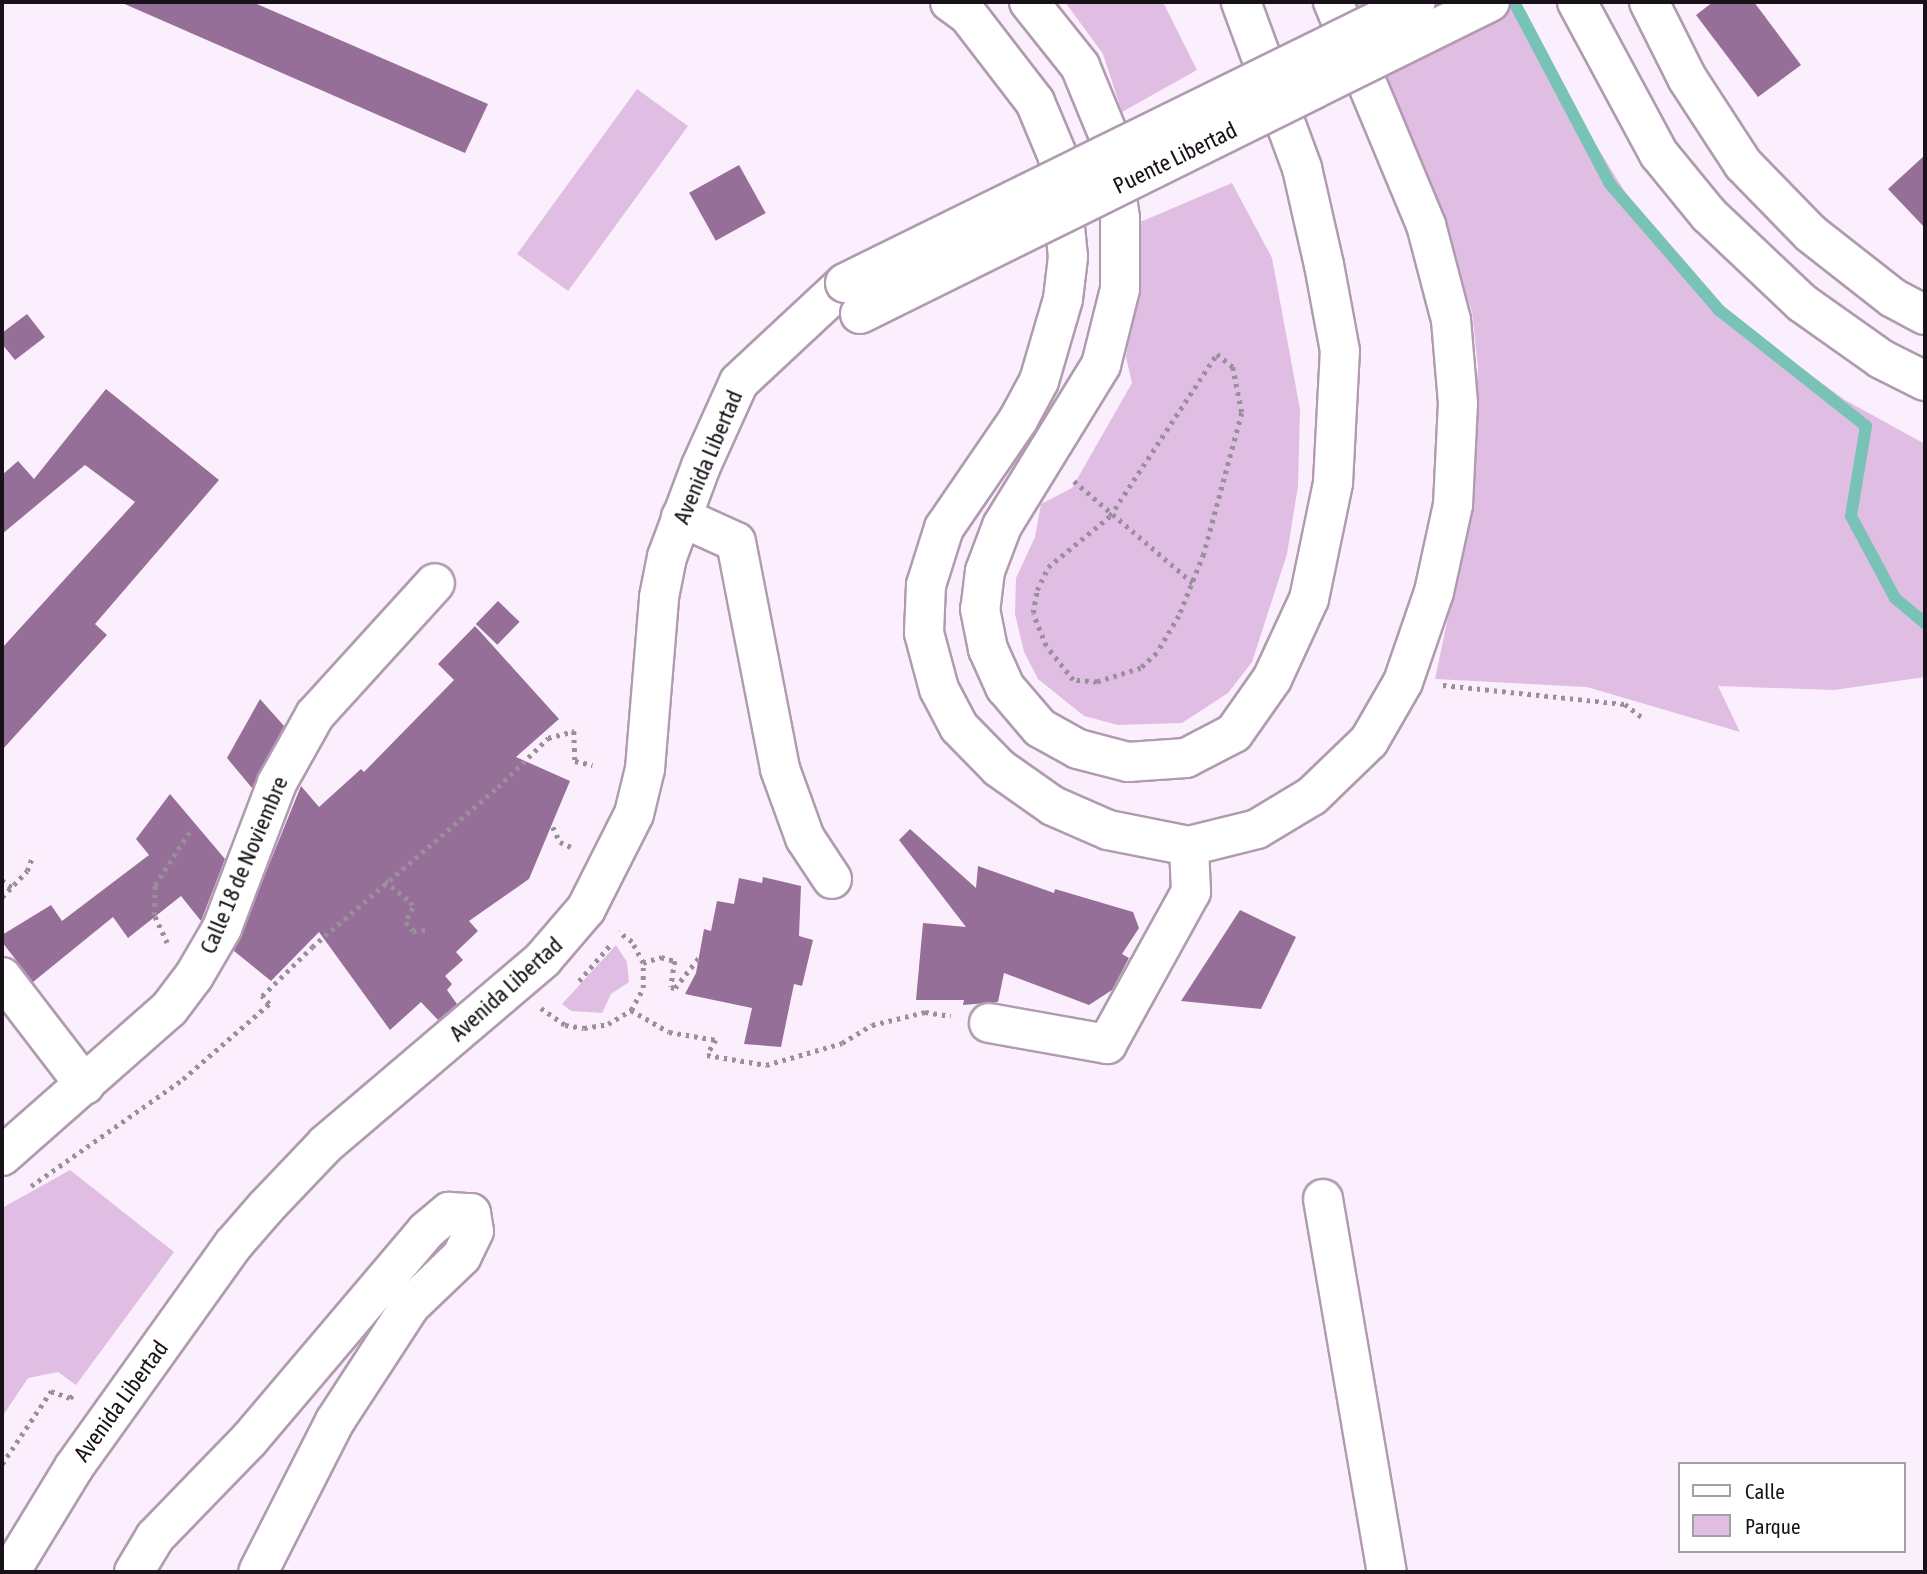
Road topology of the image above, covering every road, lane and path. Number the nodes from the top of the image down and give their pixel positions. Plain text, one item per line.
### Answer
1 (950, 2) edge
2 (1029, 2) edge
3 (1241, 2) edge
4 (1333, 2) edge
5 (1416, 2) edge
6 (1490, 2) edge
7 (1577, 2) edge
8 (1649, 2) edge
9 (852, 298) junction
10 (1925, 315) edge
11 (1925, 381) edge
12 (1043, 461) junction
13 (1110, 516) junction
14 (681, 517) junction
15 (435, 583) dead end
16 (1192, 583) junction
17 (1403, 682) junction
18 (1643, 718) dead end
19 (593, 765) dead end
20 (553, 827) dead end
21 (190, 831) dead end
22 (1189, 846) junction
23 (570, 847) dead end
24 (32, 858) dead end
25 (832, 879) dead end
26 (2, 880) edge
27 (386, 881) junction
28 (13, 888) junction
29 (2, 897) edge
30 (429, 930) dead end
31 (168, 953) dead end
32 (700, 956) dead end
33 (2, 977) edge
34 (519, 980) junction
35 (631, 1010) junction
36 (989, 1023) joint
37 (85, 1085) junction
38 (2, 1156) edge
39 (22, 1190) dead end
40 (1323, 1199) dead end
41 (80, 1387) dead end
42 (2, 1464) edge
43 (10, 1572) edge
44 (134, 1572) edge
45 (258, 1572) edge
46 (1387, 1572) edge

1 - 22 main road
2 - 12 main road
3 - 12 main road
4 - 17 main road
5 - 9 main road, Puente Libertad, bridge
6 - 9 main road, Puente Libertad, bridge
7 - 11 main road
8 - 10 main road
9 - 14 main road, Avenida Libertad
12 - 13 path
13 - 16 path
13 - 16 path
13 - 16 path
14 - 25 main road
14 - 34 main road, Avenida Libertad
15 - 37 main road, Calle 18 de Noviembre
17 - 18 path
17 - 22 main road
19 - 27 path
20 - 23 path
21 - 31 path
22 - 36 main road
24 - 28 path
26 - 28 path
27 - 30 path
27 - 39 path
28 - 29 path
32 - 35 path
33 - 37 main road
34 - 35 path
34 - 43 main road, Avenida Libertad
35 - 36 path
37 - 38 main road, Calle 18 de Noviembre
40 - 46 main road
41 - 42 path
44 - 45 main road

